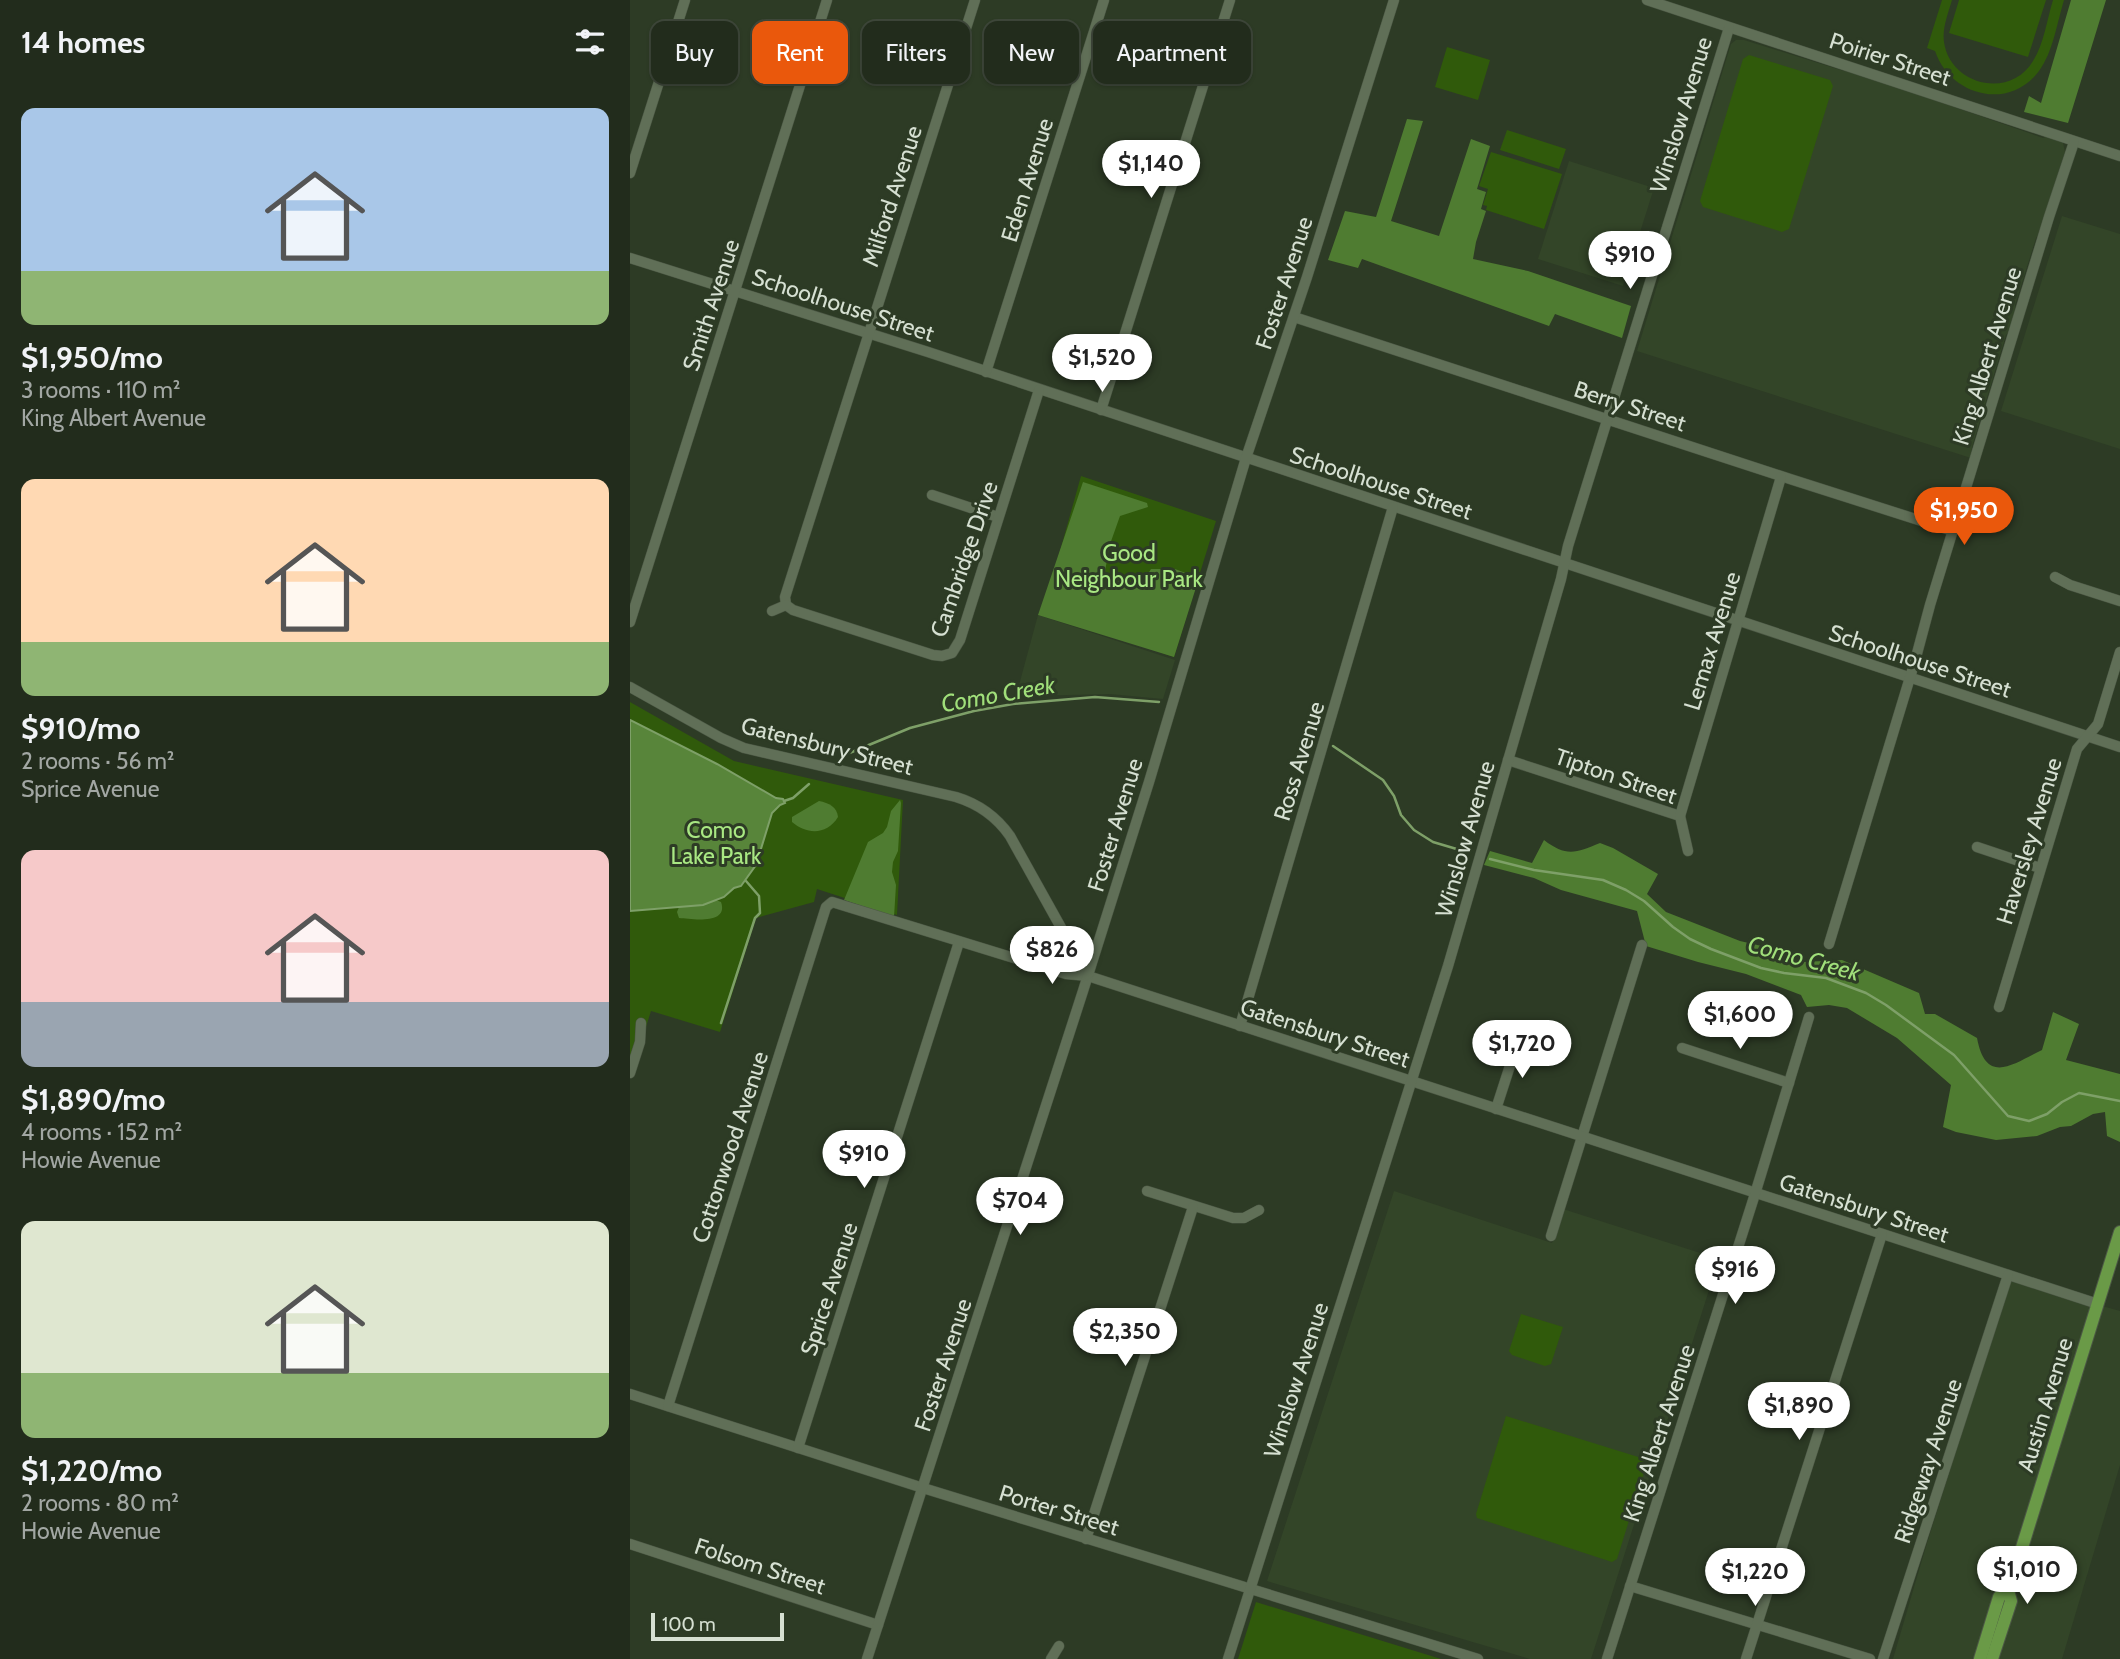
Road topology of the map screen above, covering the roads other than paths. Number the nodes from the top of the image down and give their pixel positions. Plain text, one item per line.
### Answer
1 (685, 0) edge
2 (827, 0) edge
3 (975, 0) edge
4 (1104, 0) edge
5 (1230, 0) edge
6 (1394, 0) edge
7 (1647, 0) edge
8 (1729, 28) junction
9 (2074, 142) junction
10 (2120, 156) edge
11 (630, 173) edge
12 (630, 257) edge
13 (735, 290) junction
14 (1294, 317) junction
15 (869, 333) junction
16 (986, 372) junction
17 (1039, 390) junction
18 (1101, 410) junction
19 (1607, 418) junction
20 (1246, 458) junction
21 (1782, 477) junction
22 (932, 495) dead end
23 (1393, 507) junction
24 (998, 517) junction
25 (1954, 531) junction
26 (1564, 564) junction
27 (2055, 577) dead end
28 (2120, 601) edge
29 (786, 605) junction
30 (772, 611) dead end
31 (630, 622) edge
32 (1737, 622) junction
33 (2120, 652) edge
34 (1909, 677) junction
35 (630, 687) edge
36 (2087, 737) junction
37 (2120, 747) edge
38 (1507, 761) junction
39 (1679, 816) junction
40 (1977, 847) dead end
41 (1688, 851) dead end
42 (2040, 868) junction
43 (959, 942) junction
44 (1829, 944) dead end
45 (1642, 945) dead end
46 (1088, 976) junction
47 (1999, 1007) dead end
48 (1809, 1017) dead end
49 (641, 1023) dead end
50 (1240, 1026) junction
51 (1518, 1041) dead end
52 (1682, 1048) dead end
53 (630, 1073) edge
54 (1411, 1081) junction
55 (1789, 1083) junction
56 (1496, 1109) junction
57 (1582, 1137) junction
58 (1147, 1191) dead end
59 (1755, 1194) junction
60 (1193, 1207) junction
61 (1259, 1210) dead end
62 (2120, 1232) edge
63 (1882, 1234) junction
64 (1551, 1236) dead end
65 (2007, 1275) junction
66 (2098, 1304) junction
67 (630, 1394) edge
68 (668, 1406) junction
69 (798, 1448) junction
70 (923, 1488) junction
71 (1086, 1539) junction
72 (630, 1544) edge
73 (1630, 1586) junction
74 (1250, 1589) junction
75 (2008, 1590) junction
76 (878, 1625) junction
77 (1757, 1625) junction
78 (1059, 1647) dead end
79 (867, 1659) edge
80 (1051, 1659) edge
81 (1228, 1659) edge
82 (1478, 1659) edge
83 (1607, 1659) edge
84 (1746, 1659) edge
85 (1870, 1659) edge
86 (1883, 1659) edge
87 (1980, 1659) edge
88 (1992, 1659) edge

1 - 11 street
2 - 13 street, Smith Avenue
3 - 15 street, Milford Avenue
4 - 16 street, Eden Avenue
5 - 18 street
6 - 14 street, Foster Avenue
7 - 8 street, Poirier Street
8 - 9 street, Poirier Street
8 - 19 street, Winslow Avenue
9 - 10 street, Poirier Street
9 - 25 street, King Albert Avenue
12 - 13 street, Schoolhouse Street
13 - 15 street, Schoolhouse Street
13 - 31 street, Smith Avenue
14 - 19 street, Berry Street
14 - 20 street, Foster Avenue
15 - 16 street, Schoolhouse Street
15 - 29 street, Milford Avenue
16 - 17 street, Schoolhouse Street
17 - 18 street, Schoolhouse Street
17 - 24 street, Cambridge Drive
18 - 20 street, Schoolhouse Street
19 - 21 street, Berry Street
19 - 26 street, Winslow Avenue
20 - 23 street, Schoolhouse Street
20 - 46 street, Foster Avenue
21 - 25 street, Berry Street
21 - 32 street, Lemax Avenue
22 - 24 street
23 - 26 street, Schoolhouse Street
23 - 50 street, Ross Avenue
24 - 29 street, Cambridge Drive
25 - 34 street, King Albert Avenue
26 - 32 street, Schoolhouse Street
26 - 38 street, Winslow Avenue
27 - 28 street
29 - 30 street
32 - 34 street, Schoolhouse Street
32 - 39 street, Lemax Avenue
33 - 36 street, Haversley Avenue
34 - 36 street, Schoolhouse Street
34 - 44 street, King Albert Avenue
35 - 46 street, Gatensbury Street
36 - 37 street, Schoolhouse Street
36 - 42 street, Haversley Avenue
38 - 39 street, Tipton Street
38 - 54 street, Winslow Avenue
39 - 41 street, Tipton Street
40 - 42 street
42 - 47 street, Haversley Avenue
43 - 46 street
43 - 68 street, Cottonwood Avenue
43 - 69 street, Sprice Avenue
45 - 57 street
46 - 50 street, Gatensbury Street
46 - 70 street, Foster Avenue
48 - 55 street, King Albert Avenue
49 - 53 street
50 - 54 street, Gatensbury Street
51 - 56 street
52 - 55 street
54 - 56 street, Gatensbury Street
54 - 74 street, Winslow Avenue
55 - 59 street, King Albert Avenue
56 - 57 street, Gatensbury Street
57 - 59 street, Gatensbury Street
57 - 64 street
58 - 60 street
59 - 63 street, Gatensbury Street
59 - 73 street, King Albert Avenue
60 - 61 street
60 - 71 street
62 - 66 main road, Austin Avenue
63 - 65 street, Gatensbury Street
63 - 77 street
65 - 66 street, Gatensbury Street
65 - 86 street, Ridgeway Avenue
66 - 75 main road, Austin Avenue
67 - 68 street, Porter Street
68 - 69 street, Porter Street
69 - 70 street, Porter Street
70 - 71 street, Porter Street
70 - 76 street, Foster Avenue
71 - 74 street, Porter Street
72 - 76 street, Folsom Street
73 - 77 street
73 - 83 street, King Albert Avenue
74 - 81 street, Winslow Avenue
74 - 82 street, Porter Street
75 - 87 main road, Austin Avenue
75 - 88 main road, Austin Avenue
76 - 79 street, Foster Avenue
77 - 84 street
77 - 85 street
78 - 80 street

